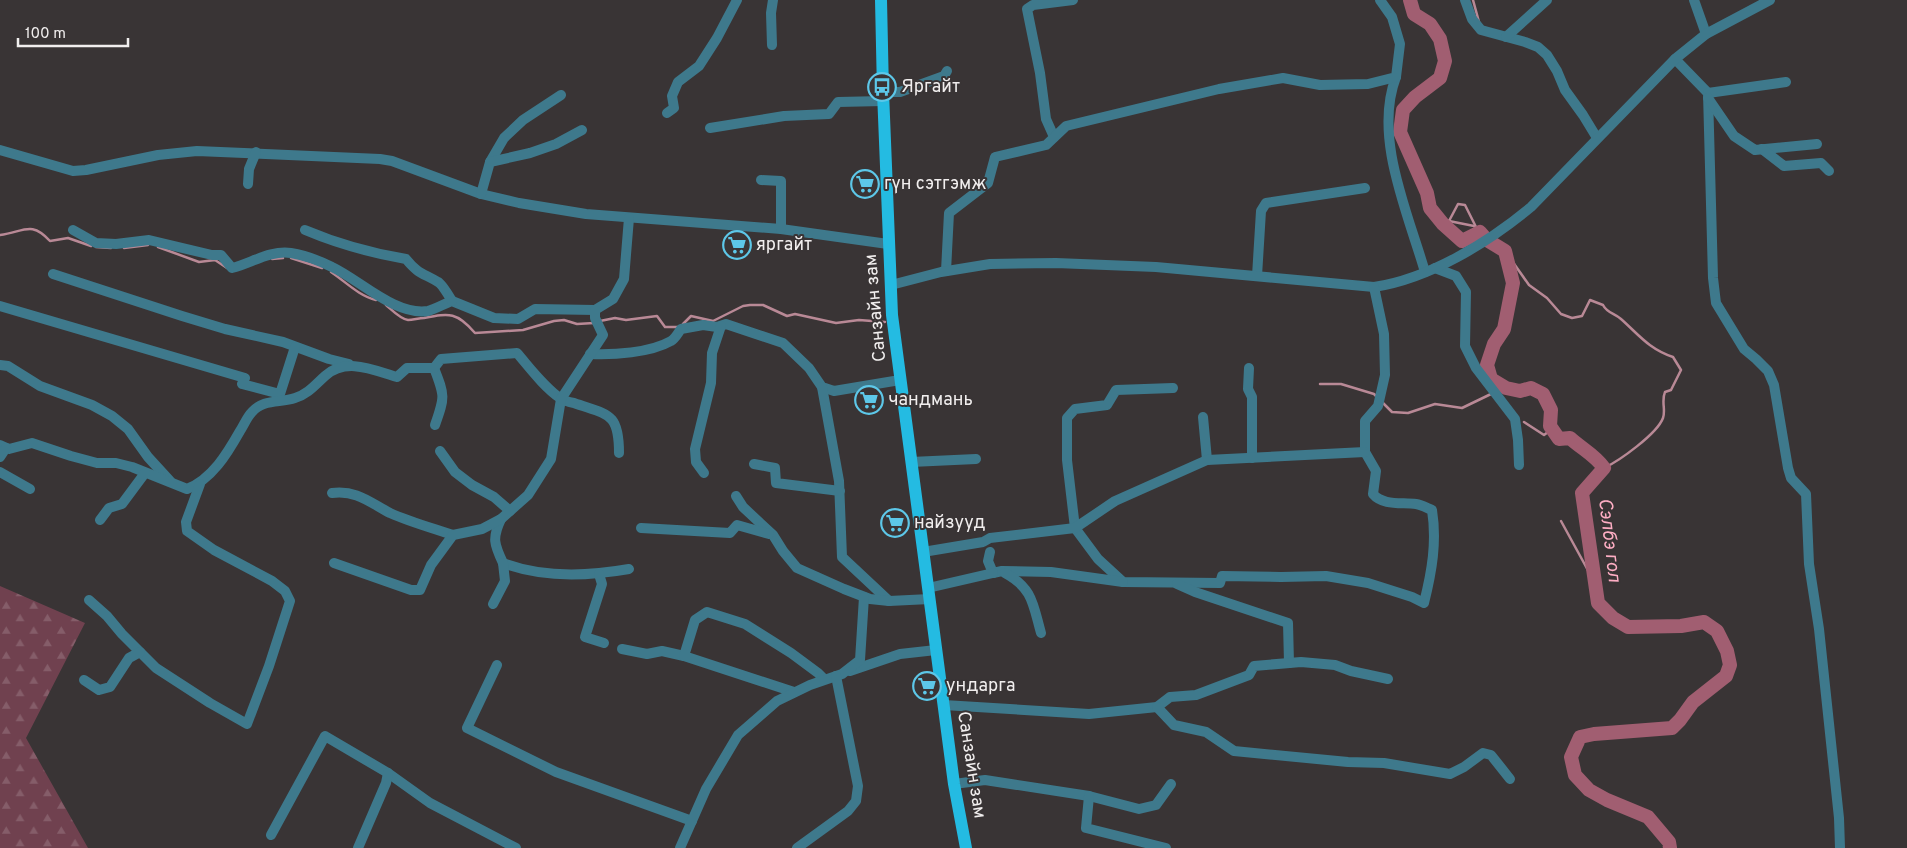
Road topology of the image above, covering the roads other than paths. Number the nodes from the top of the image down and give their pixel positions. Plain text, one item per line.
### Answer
1 (738, 0) edge
2 (773, 0) edge
3 (881, 0) edge
4 (1073, 0) edge
5 (1380, 0) edge
6 (1465, 0) edge
7 (1547, 0) edge
8 (1694, 0) edge
9 (1770, 0) edge
10 (1759, 4) edge
11 (1706, 34) junction
12 (1506, 37) junction
13 (772, 46) dead end
14 (1675, 59) junction
15 (947, 71) dead end
16 (1396, 77) junction
17 (1786, 82) dead end
18 (561, 95) dead end
19 (1708, 95) junction
20 (883, 97) junction
21 (667, 112) dead end
22 (710, 128) dead end
23 (582, 130) dead end
24 (1054, 137) junction
25 (1597, 138) junction
26 (1817, 144) dead end
27 (1762, 149) junction
28 (0, 150) edge
29 (256, 152) junction
30 (490, 162) junction
31 (1829, 171) dead end
32 (761, 180) dead end
33 (248, 184) dead end
34 (1365, 188) dead end
35 (481, 194) junction
36 (629, 218) junction
37 (781, 229) junction
38 (73, 230) dead end
39 (306, 230) dead end
40 (888, 244) junction
41 (1430, 270) junction
42 (946, 271) junction
43 (52, 274) dead end
44 (1257, 276) junction
45 (891, 284) junction
46 (1374, 287) junction
47 (452, 301) junction
48 (0, 306) edge
49 (595, 310) junction
50 (721, 326) junction
51 (295, 347) junction
52 (590, 354) junction
53 (0, 365) edge
54 (354, 365) junction
55 (434, 368) junction
56 (1249, 368) dead end
57 (900, 380) junction
58 (822, 387) junction
59 (1173, 388) dead end
60 (561, 399) junction
61 (1204, 417) dead end
62 (435, 425) dead end
63 (3, 447) edge
64 (440, 451) dead end
65 (1365, 452) junction
66 (619, 453) dead end
67 (0, 457) edge
68 (1252, 458) junction
69 (976, 459) dead end
70 (1206, 460) junction
71 (911, 462) junction
72 (754, 464) dead end
73 (1519, 464) dead end
74 (0, 472) edge
75 (145, 473) junction
76 (704, 473) dead end
77 (172, 484) junction
78 (200, 484) junction
79 (30, 489) dead end
80 (840, 491) junction
81 (332, 493) dead end
82 (736, 496) dead end
83 (510, 511) junction
84 (501, 519) junction
85 (100, 520) dead end
86 (641, 528) dead end
87 (1075, 528) junction
88 (453, 535) junction
89 (773, 535) junction
90 (923, 552) junction
91 (990, 552) dead end
92 (334, 563) dead end
93 (503, 563) junction
94 (629, 569) dead end
95 (998, 572) junction
96 (599, 574) junction
97 (1123, 582) junction
98 (1174, 583) junction
99 (817, 585) dead end
100 (844, 590) junction
101 (929, 593) junction
102 (864, 597) junction
103 (89, 600) dead end
104 (889, 601) junction
105 (493, 604) dead end
106 (1041, 633) dead end
107 (604, 644) dead end
108 (622, 649) dead end
109 (936, 650) junction
110 (140, 652) junction
111 (684, 656) junction
112 (1289, 663) junction
113 (497, 665) dead end
114 (839, 674) junction
115 (824, 679) junction
116 (1388, 679) dead end
117 (84, 680) dead end
118 (794, 692) junction
119 (944, 705) junction
120 (1157, 708) junction
121 (388, 773) junction
122 (1510, 779) dead end
123 (954, 784) junction
124 (1171, 784) dead end
125 (1090, 796) junction
126 (692, 821) junction
127 (270, 835) dead end
128 (358, 848) edge
129 (516, 848) edge
130 (680, 848) edge
131 (797, 848) edge
132 (966, 848) edge
133 (1166, 848) edge
134 (1840, 848) edge

1 - 21 street
2 - 13 street
3 - 20 main road, Санзайн зам
4 - 24 street
5 - 16 street
6 - 12 street
7 - 12 street
8 - 11 street
9 - 10 street
10 - 11 street
11 - 14 street
12 - 25 street
14 - 19 street
14 - 25 street
15 - 20 street
16 - 24 street
16 - 41 street
17 - 19 street
18 - 30 street
19 - 27 street
19 - 134 street
20 - 22 street
20 - 40 main road, Санзайн зам
23 - 30 street
24 - 42 street
25 - 41 street
26 - 27 street
27 - 31 street
28 - 29 street
29 - 33 street
29 - 35 street
30 - 35 street
32 - 37 street
34 - 44 street
35 - 36 street
36 - 37 street
36 - 49 street
37 - 40 street
38 - 47 street
39 - 47 street
40 - 45 main road, Санзайн зам
41 - 46 street
41 - 73 street
42 - 44 street
42 - 45 street
43 - 51 street
44 - 46 street
45 - 57 main road, Санзайн зам
46 - 65 street
47 - 49 street
48 - 51 street
49 - 52 street
50 - 52 street
50 - 58 street
50 - 76 street
51 - 54 street
52 - 60 street
53 - 77 street
54 - 55 street
54 - 78 street
55 - 60 street
55 - 62 street
56 - 68 street
57 - 58 street
57 - 71 main road, Санзайн зам
58 - 80 street
59 - 87 street
60 - 66 street
60 - 83 street
61 - 70 street
63 - 67 street
63 - 75 street
64 - 83 street
65 - 68 street
65 - 98 street
68 - 70 street
69 - 71 street
70 - 87 street
71 - 90 main road, Санзайн зам
72 - 80 street
74 - 79 street
75 - 77 street
75 - 85 street
77 - 78 street
78 - 110 street
80 - 104 street
81 - 88 street
82 - 89 street
83 - 84 street
84 - 88 street
84 - 93 street
86 - 89 street
87 - 90 street
87 - 97 street
88 - 92 street
89 - 100 street
90 - 101 main road, Санзайн зам
91 - 95 street
93 - 96 street
93 - 105 street
94 - 96 street
95 - 97 street
95 - 101 street
95 - 106 street
96 - 107 street
97 - 98 street
98 - 112 street
99 - 100 street
100 - 102 street
101 - 104 street
101 - 109 main road, Санзайн зам
102 - 104 street
102 - 114 street
103 - 110 street
108 - 111 street
109 - 114 street
109 - 119 main road, Санзайн зам
110 - 117 street
111 - 115 street
111 - 118 street
112 - 116 street
112 - 120 street
113 - 126 street
114 - 115 street
114 - 131 street
115 - 118 street
118 - 126 street
119 - 120 street
119 - 123 main road, Санзайн зам
120 - 122 street
121 - 127 street
121 - 128 street
121 - 129 street
123 - 125 street
123 - 132 main road, Санзайн зам
124 - 125 street
125 - 133 street
126 - 130 street

